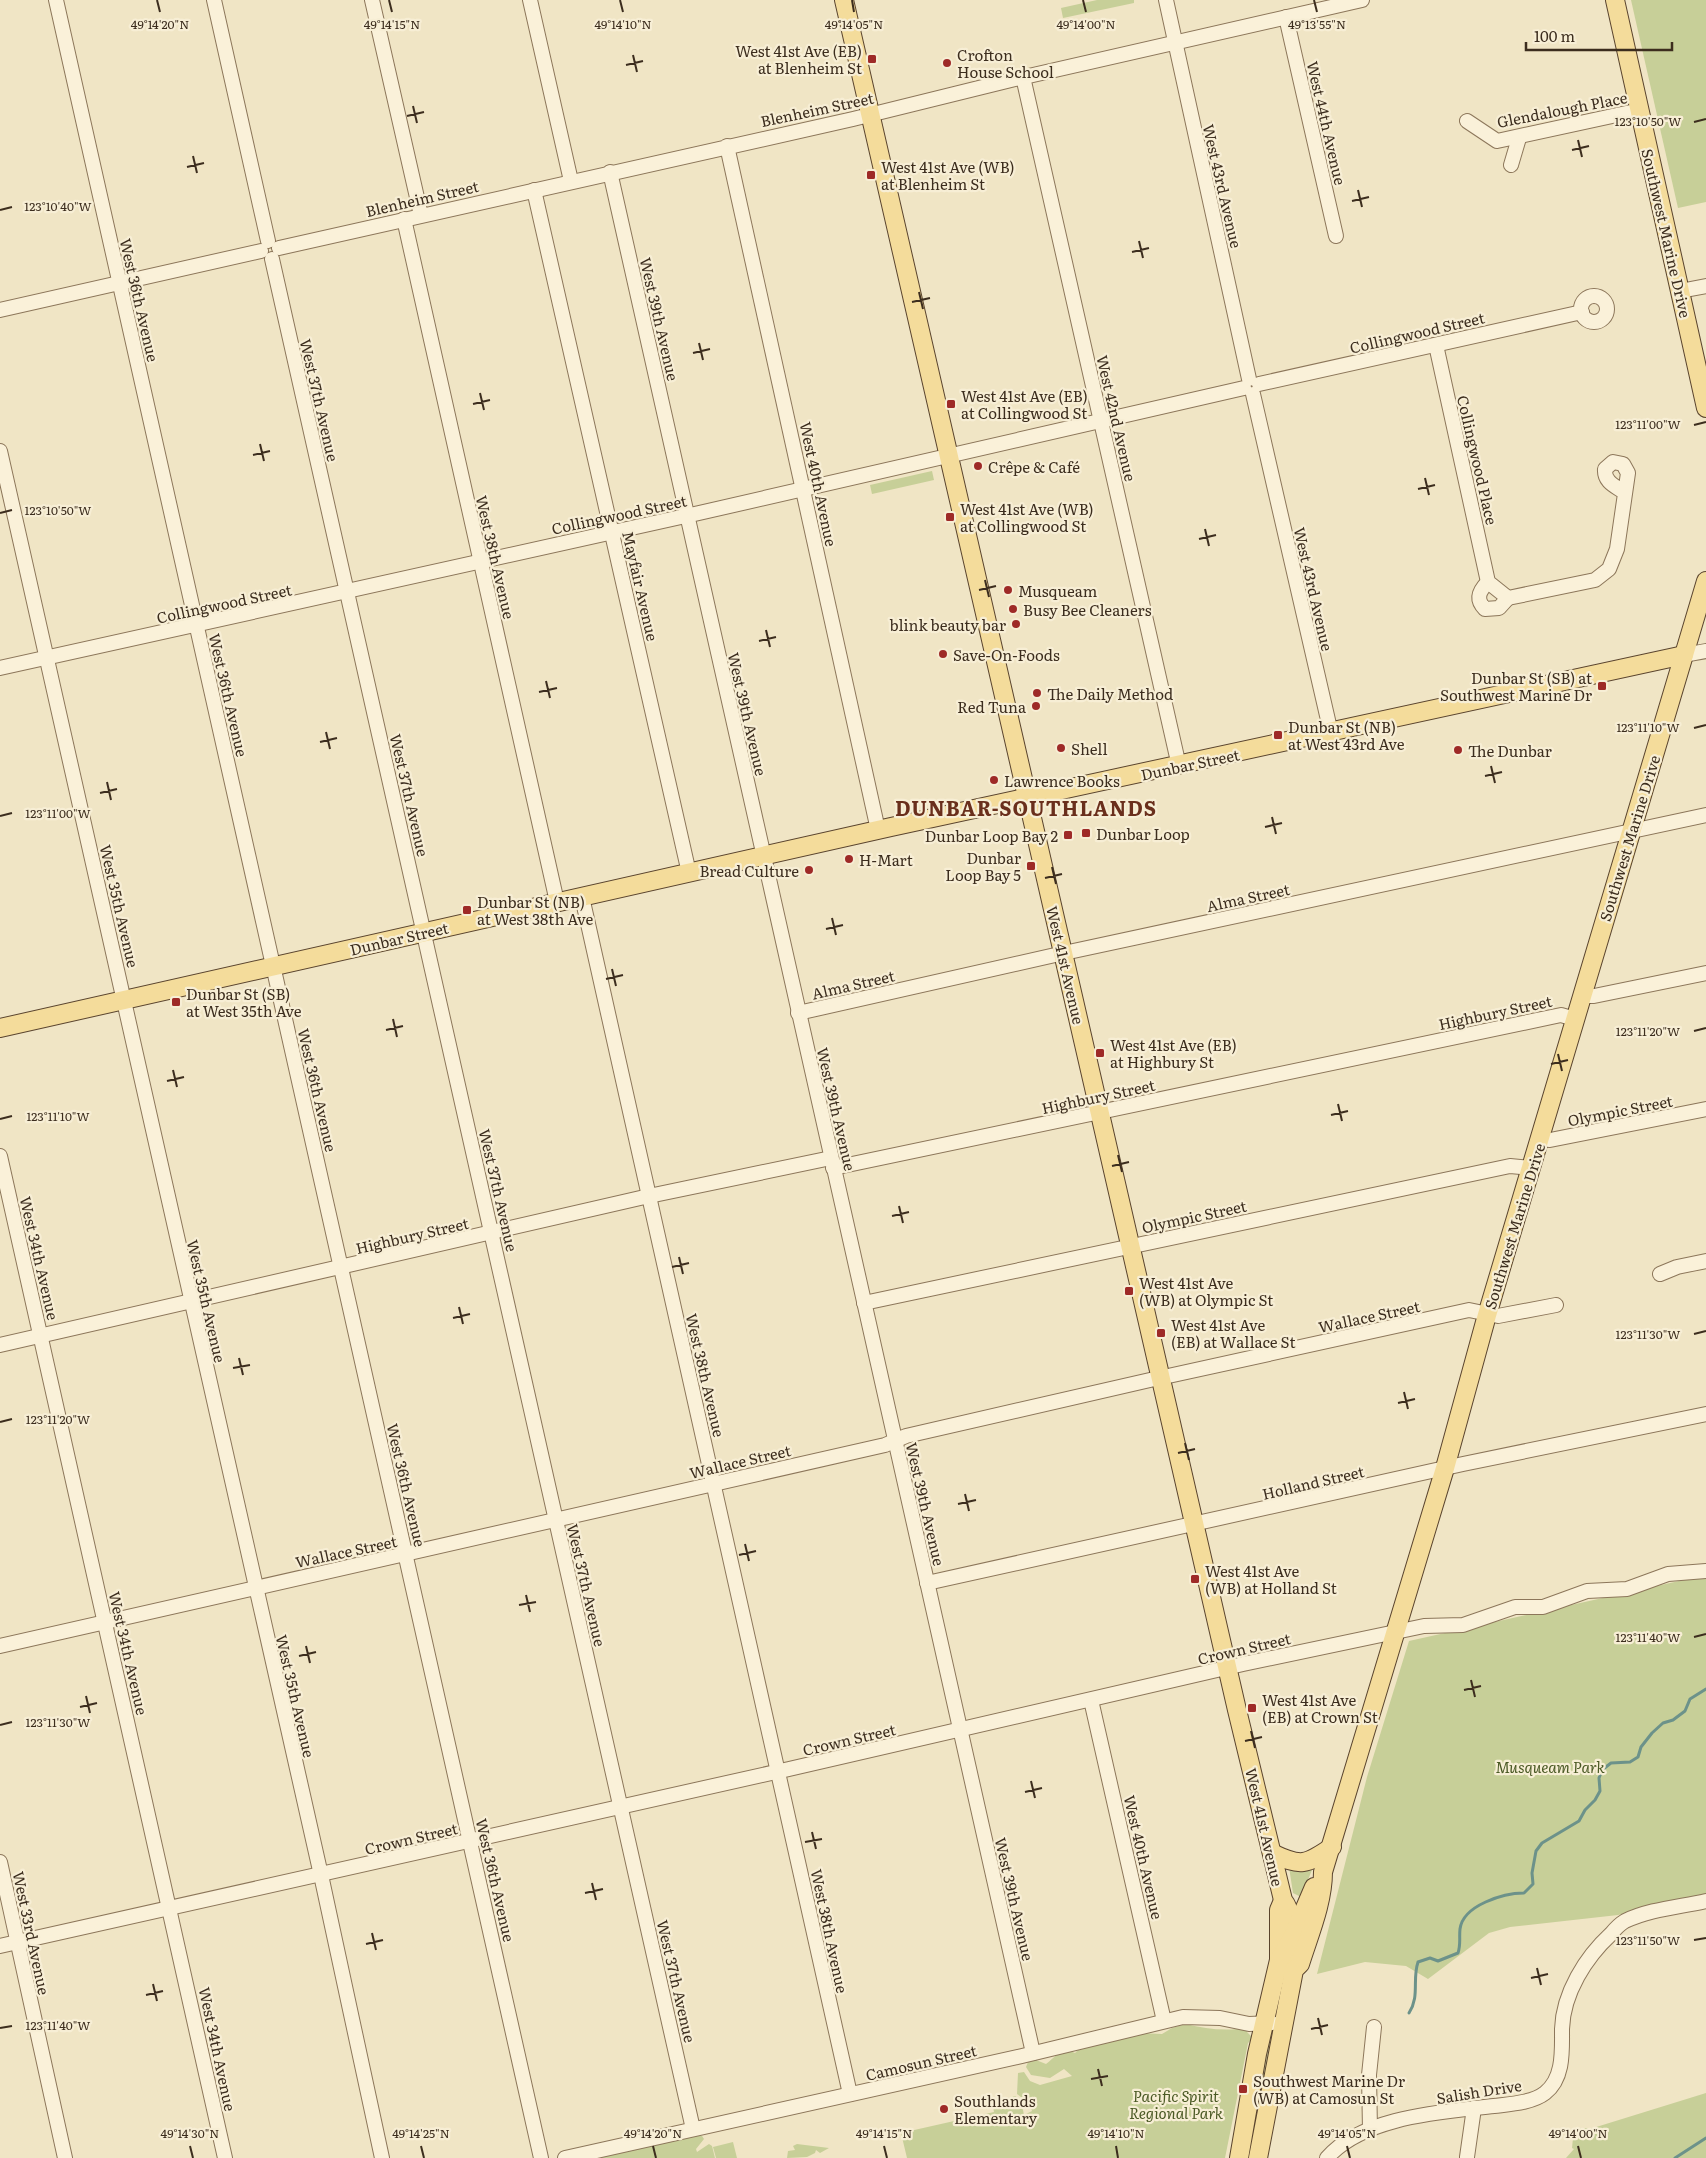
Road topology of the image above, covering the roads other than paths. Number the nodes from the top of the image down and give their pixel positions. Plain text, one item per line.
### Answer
1 (56, 0) edge
2 (214, 0) edge
3 (372, 0) edge
4 (530, 0) edge
5 (844, 0) edge
6 (1166, 0) edge
7 (1362, 0) edge
8 (1615, 0) edge
9 (1286, 17) junction
10 (1174, 42) junction
11 (1023, 77) junction
12 (1640, 110) junction
13 (871, 114) junction
14 (1467, 121) dead end
15 (1519, 138) junction
16 (727, 146) junction
17 (1511, 165) dead end
18 (610, 172) junction
19 (571, 181) junction
20 (534, 190) junction
21 (421, 215) junction
22 (404, 219) junction
23 (1336, 236) dead end
24 (270, 250) junction
25 (120, 283) junction
26 (1706, 286) edge
27 (1680, 291) junction
28 (0, 310) edge
29 (1582, 312) dead end
30 (1436, 345) junction
31 (1251, 386) junction
32 (1706, 408) edge
33 (1101, 420) junction
34 (0, 452) edge
35 (948, 455) junction
36 (804, 489) junction
37 (1624, 492) dead end
38 (687, 516) junction
39 (612, 532) junction
40 (480, 562) junction
41 (1706, 581) edge
42 (1488, 582) junction
43 (347, 592) junction
44 (1508, 598) junction
45 (197, 625) junction
46 (1706, 651) edge
47 (1684, 655) junction
48 (47, 658) junction
49 (0, 668) edge
50 (1331, 733) junction
51 (1180, 766) junction
52 (1028, 798) junction
53 (1706, 815) edge
54 (878, 830) junction
55 (1632, 831) junction
56 (763, 856) junction
57 (689, 873) junction
58 (582, 897) junction
59 (557, 902) junction
60 (424, 932) junction
61 (1064, 953) junction
62 (274, 966) junction
63 (1706, 973) edge
64 (1582, 996) junction
65 (124, 1000) junction
66 (798, 1013) junction
67 (1575, 1019) junction
68 (0, 1028) edge
69 (1706, 1109) edge
70 (1100, 1112) junction
71 (1540, 1139) junction
72 (0, 1156) edge
73 (832, 1163) junction
74 (1531, 1168) junction
75 (650, 1196) junction
76 (492, 1233) junction
77 (1131, 1246) junction
78 (1706, 1261) edge
79 (342, 1268) junction
80 (1660, 1274) dead end
81 (191, 1302) junction
82 (864, 1303) junction
83 (1556, 1305) dead end
84 (1488, 1315) junction
85 (40, 1336) junction
86 (0, 1345) edge
87 (1162, 1377) junction
88 (1706, 1414) edge
89 (895, 1440) junction
90 (1445, 1468) junction
91 (714, 1484) junction
92 (556, 1520) junction
93 (1195, 1525) junction
94 (405, 1554) junction
95 (1705, 1570) edge
96 (928, 1582) junction
97 (255, 1587) junction
98 (105, 1622) junction
99 (1394, 1632) junction
100 (0, 1646) edge
101 (1228, 1668) junction
102 (1091, 1700) junction
103 (960, 1730) junction
104 (778, 1772) junction
105 (621, 1807) junction
106 (470, 1841) junction
107 (1332, 1847) junction
108 (1272, 1854) junction
109 (0, 1862) edge
110 (1323, 1872) junction
111 (321, 1875) junction
112 (1283, 1900) junction
113 (1706, 1901) edge
114 (170, 1909) junction
115 (1293, 1936) junction
116 (18, 1942) junction
117 (0, 1946) edge
118 (1279, 1960) junction
119 (1294, 1970) junction
120 (1284, 2016) junction
121 (1164, 2021) junction
122 (1264, 2025) junction
123 (1374, 2027) dead end
124 (1033, 2053) junction
125 (850, 2094) junction
126 (1474, 2108) junction
127 (693, 2129) junction
128 (1370, 2130) junction
129 (65, 2158) edge
130 (225, 2158) edge
131 (382, 2158) edge
132 (541, 2158) edge
133 (565, 2158) edge
134 (1239, 2158) edge
135 (1258, 2158) edge
136 (1327, 2158) edge
137 (1467, 2158) edge

1 - 25 street, West 36th Avenue
2 - 24 street, West 37th Avenue
3 - 21 street
4 - 19 street
5 - 13 main road, West 41st Avenue
6 - 10 street, West 43rd Avenue
7 - 9 street, Blenheim Street
8 - 12 main road, Southwest Marine Drive
9 - 10 street, Blenheim Street
9 - 23 street, West 44th Avenue
10 - 11 street, Blenheim Street
10 - 31 street, West 43rd Avenue
11 - 13 street, Blenheim Street
11 - 33 street, West 42nd Avenue
12 - 15 street, Glendalough Place
12 - 27 main road, Southwest Marine Drive
13 - 16 street, Blenheim Street
13 - 35 main road, West 41st Avenue
14 - 15 street, Glendalough Place
15 - 17 street
16 - 18 street, Blenheim Street
16 - 36 street, West 40th Avenue
18 - 19 street, Blenheim Street
18 - 38 street, West 39th Avenue
19 - 20 street, Blenheim Street
20 - 21 street, Blenheim Street
20 - 39 street, Mayfair Avenue
21 - 22 street, Blenheim Street
22 - 24 street, Blenheim Street
22 - 40 street, West 38th Avenue
24 - 25 street, Blenheim Street
24 - 43 street, West 37th Avenue
25 - 28 street, Blenheim Street
25 - 45 street, West 36th Avenue
26 - 27 street
27 - 32 main road, Southwest Marine Drive
29 - 30 street, Collingwood Street
30 - 31 street, Collingwood Street
30 - 42 street, Collingwood Place
31 - 33 street, Collingwood Street
31 - 50 street, West 43rd Avenue
33 - 35 street, Collingwood Street
33 - 51 street, West 42nd Avenue
34 - 48 street, West 35th Avenue
35 - 36 street, Collingwood Street
35 - 52 main road, West 41st Avenue
36 - 38 street, Collingwood Street
36 - 54 street, West 40th Avenue
37 - 44 street
38 - 39 street, Collingwood Street
38 - 56 street, West 39th Avenue
39 - 40 street, Collingwood Street
39 - 57 street, Mayfair Avenue
40 - 43 street, Collingwood Street
40 - 59 street, West 38th Avenue
41 - 47 main road, Southwest Marine Drive
42 - 44 street
42 - 44 street
43 - 45 street, Collingwood Street
43 - 60 street, West 37th Avenue
45 - 48 street, Collingwood Street
45 - 62 street, West 36th Avenue
46 - 47 street, Dunbar Street
47 - 50 main road, Dunbar Street
47 - 55 main road, Southwest Marine Drive
48 - 49 street, Collingwood Street
48 - 65 street, West 35th Avenue
50 - 51 main road, Dunbar Street
51 - 52 main road, Dunbar Street
52 - 54 main road, Dunbar Street
52 - 61 main road, West 41st Avenue
53 - 55 street, Alma Street
54 - 56 main road, Dunbar Street
55 - 61 street, Alma Street
55 - 64 main road, Southwest Marine Drive
56 - 57 main road, Dunbar Street
56 - 66 street, West 39th Avenue
57 - 58 main road, Dunbar Street
58 - 59 main road, Dunbar Street
58 - 75 street, West 38th Avenue
59 - 60 main road, Dunbar Street
60 - 62 main road, Dunbar Street
60 - 76 street, West 37th Avenue
61 - 66 street, Alma Street
61 - 70 main road, West 41st Avenue
62 - 65 main road, Dunbar Street
62 - 79 street, West 36th Avenue
63 - 64 street
64 - 67 main road, Southwest Marine Drive
65 - 68 main road, Dunbar Street
65 - 81 street, West 35th Avenue
66 - 73 street, West 39th Avenue
67 - 70 street, Highbury Street
67 - 71 main road, Southwest Marine Drive
69 - 71 street, Olympic Street
70 - 73 street, Highbury Street
70 - 77 main road, West 41st Avenue
71 - 74 main road, Southwest Marine Drive
72 - 85 street, West 34th Avenue
73 - 75 street, Highbury Street
73 - 82 street, West 39th Avenue
74 - 77 street, Olympic Street
74 - 84 main road, Southwest Marine Drive
75 - 76 street, Highbury Street
75 - 91 street, West 38th Avenue
76 - 79 street, Highbury Street
76 - 92 street, West 37th Avenue
77 - 82 street, Olympic Street
77 - 87 main road, West 41st Avenue
78 - 80 street
79 - 81 street, Highbury Street
79 - 94 street, West 36th Avenue
81 - 85 street, Highbury Street
81 - 97 street, West 35th Avenue
82 - 89 street, West 39th Avenue
83 - 84 street, Wallace Street
84 - 87 street, Wallace Street
84 - 90 main road, Southwest Marine Drive
85 - 86 street, Highbury Street
85 - 98 street, West 34th Avenue
87 - 89 street, Wallace Street
87 - 93 main road, West 41st Avenue
88 - 90 street, Holland Street
89 - 91 street, Wallace Street
89 - 96 street, West 39th Avenue
90 - 93 street, Holland Street
90 - 99 main road, Southwest Marine Drive
91 - 92 street, Wallace Street
91 - 104 street, West 38th Avenue
92 - 94 street, Wallace Street
92 - 105 street, West 37th Avenue
93 - 96 street, Holland Street
93 - 101 main road, West 41st Avenue
94 - 97 street, Wallace Street
94 - 106 street, West 36th Avenue
95 - 99 street, Crown Street
96 - 103 street, West 39th Avenue
97 - 98 street, Wallace Street
97 - 111 street, West 35th Avenue
98 - 100 street, Wallace Street
98 - 114 street, West 34th Avenue
99 - 101 street, Crown Street
99 - 107 main road, Southwest Marine Drive
101 - 102 street, Crown Street
101 - 108 main road, West 41st Avenue
102 - 103 street, Crown Street
102 - 121 street, West 40th Avenue
103 - 104 street, Crown Street
103 - 124 street, West 39th Avenue
104 - 105 street, Crown Street
104 - 125 street, West 38th Avenue
105 - 106 street, Crown Street
105 - 127 street, West 37th Avenue
106 - 111 street, Crown Street
106 - 132 street, West 36th Avenue
107 - 108 main road
107 - 110 main road, Southwest Marine Drive
108 - 112 main road, West 41st Avenue
109 - 116 street, West 33rd Avenue
110 - 115 main road, Southwest Marine Drive
110 - 119 main road, Southwest Marine Drive
111 - 114 street, Crown Street
111 - 131 street, West 35th Avenue
112 - 115 main road, West 41st Avenue
112 - 118 main road, West 41st Avenue
113 - 126 street, Salish Drive
114 - 116 street, Crown Street
114 - 130 street, West 34th Avenue
115 - 118 main road, Southwest Marine Drive
115 - 119 main road, West 41st Avenue
116 - 117 street, Crown Street
116 - 129 street, West 33rd Avenue
118 - 122 main road, Southwest Marine Drive
119 - 120 main road, Southwest Marine Drive
120 - 122 street
120 - 135 main road, Southwest Marine Drive
121 - 122 street, Camosun Street
121 - 124 street, Camosun Street
122 - 134 main road, Southwest Marine Drive
123 - 128 street
124 - 125 street, Camosun Street
125 - 127 street, Camosun Street
126 - 128 street, Salish Drive
126 - 137 street
127 - 133 street, Camosun Street
128 - 136 street, Salish Drive

